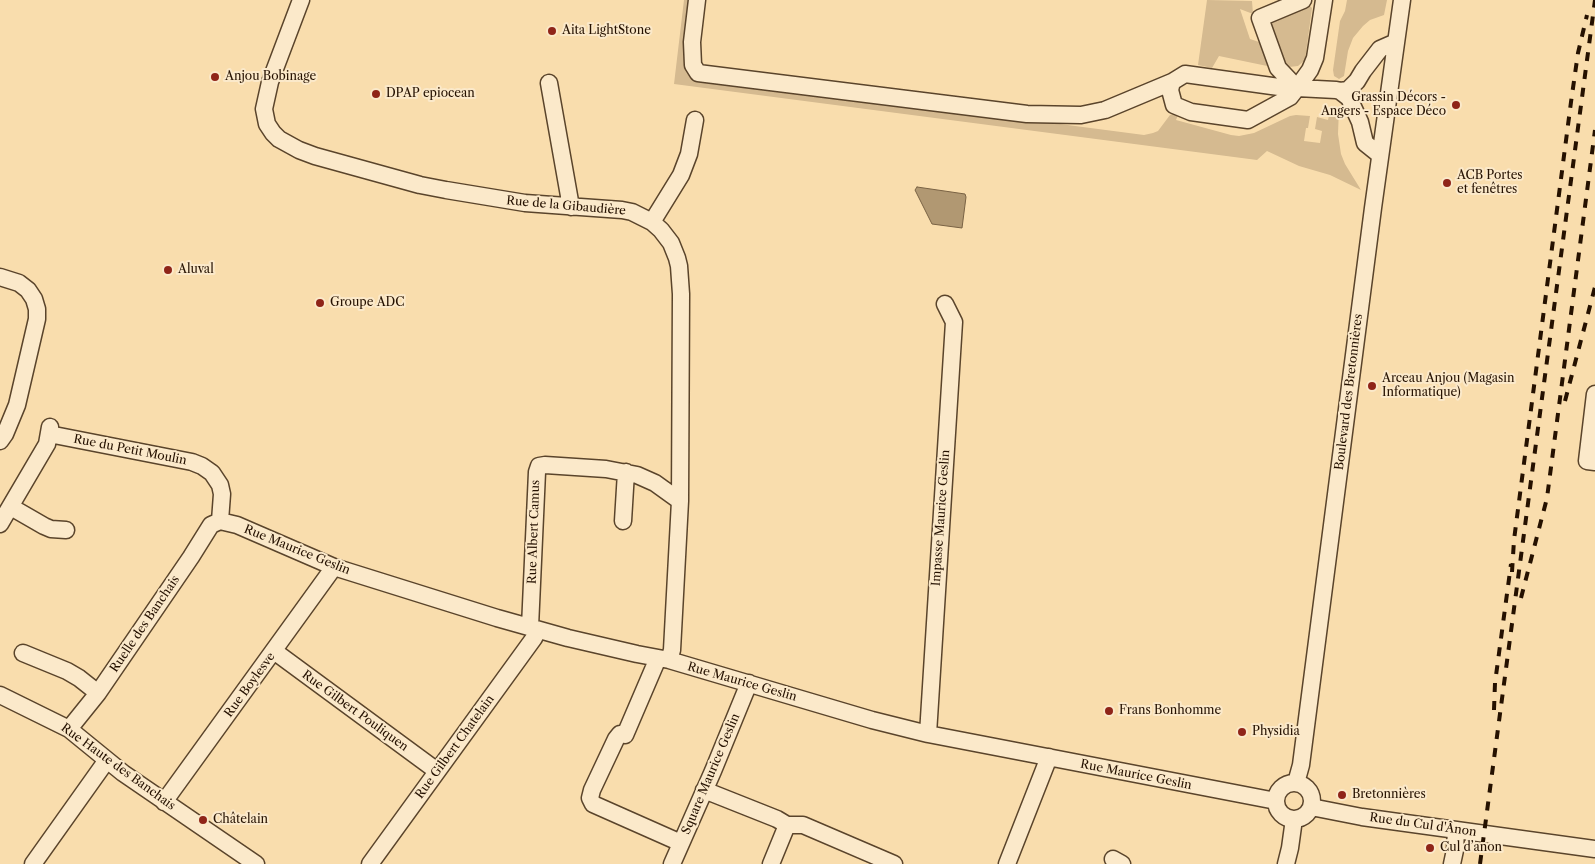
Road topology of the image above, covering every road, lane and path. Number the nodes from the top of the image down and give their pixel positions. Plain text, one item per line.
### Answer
1 (301, 0) edge
2 (698, 0) edge
3 (1304, 0) edge
4 (1324, 0) edge
5 (1402, 0) edge
6 (1396, 42) junction
7 (1172, 82) junction
8 (549, 83) dead end
9 (1297, 88) junction
10 (1340, 91) junction
11 (695, 120) dead end
12 (1380, 155) junction
13 (571, 207) junction
14 (652, 222) junction
15 (0, 277) edge
16 (945, 304) dead end
17 (1595, 394) edge
18 (0, 441) edge
19 (1595, 462) edge
20 (626, 472) junction
21 (680, 501) junction
22 (11, 506) junction
23 (220, 521) junction
24 (623, 521) dead end
25 (0, 524) edge
26 (66, 530) dead end
27 (334, 567) junction
28 (534, 628) junction
29 (274, 651) junction
30 (23, 653) dead end
31 (664, 659) junction
32 (749, 683) junction
33 (98, 693) junction
34 (0, 695) edge
35 (69, 729) junction
36 (928, 734) junction
37 (1049, 758) junction
38 (107, 760) junction
39 (437, 771) junction
40 (1296, 783) junction
41 (704, 790) junction
42 (1276, 801) junction
43 (164, 802) junction
44 (1311, 807) junction
45 (1294, 819) junction
46 (787, 825) junction
47 (1456, 830) junction
48 (681, 842) junction
49 (1595, 849) edge
50 (33, 864) edge
51 (256, 864) edge
52 (370, 864) edge
53 (672, 864) edge
54 (771, 864) edge
55 (894, 864) edge
56 (1007, 864) edge
57 (1286, 864) edge
58 (1452, 864) edge

1 - 13 street, Rue de la Gibaudière
2 - 7 street
3 - 9 street
4 - 9 street
5 - 6 street, Boulevard des Bretonnières
6 - 10 street
6 - 12 street, Boulevard des Bretonnières
7 - 9 street
7 - 9 street
8 - 13 street
9 - 10 street
10 - 12 street
11 - 14 street
12 - 40 street, Boulevard des Bretonnières
13 - 14 street, Rue de la Gibaudière
14 - 21 street, Rue de la Gibaudière
15 - 18 street
16 - 36 street, Impasse Maurice Geslin
17 - 19 street
20 - 21 street, Rue Albert Camus
20 - 24 street
20 - 28 street, Rue Albert Camus
21 - 31 street, Rue de la Gibaudière
22 - 23 street, Rue du Petit Moulin
22 - 25 street, Rue du Petit Moulin
22 - 26 street
23 - 27 street, Rue Maurice Geslin
23 - 33 street, Ruelle des Banchais
27 - 28 street, Rue Maurice Geslin
27 - 29 street, Rue Boylesve
28 - 31 street, Rue Maurice Geslin
28 - 39 street, Rue Gilbert Chatelain
29 - 39 street, Rue Gilbert Pouliquen
29 - 43 street, Rue Boylesve
30 - 33 street
31 - 32 street, Rue Maurice Geslin
31 - 48 street, Rue de la Gibaudière
32 - 36 street, Rue Maurice Geslin
32 - 41 street, Square Maurice Geslin
33 - 35 street, Ruelle des Banchais
34 - 35 street, Rue Haute des Banchais
35 - 38 street, Rue Haute des Banchais
36 - 37 street, Rue Maurice Geslin
37 - 42 street, Rue Maurice Geslin
37 - 56 street
38 - 43 street, Rue Haute des Banchais
38 - 50 street
39 - 52 street, Rue Gilbert Chatelain
40 - 42 street
40 - 44 street
41 - 46 street
41 - 48 street, Square Maurice Geslin
42 - 45 street
43 - 51 street, Rue Haute des Banchais
44 - 45 street
44 - 47 street, Rue du Cul d'Ânon
45 - 57 street
46 - 54 street
46 - 55 street
47 - 49 street, Rue du Cul d'Ânon
47 - 58 street
48 - 53 street, Square Maurice Geslin

